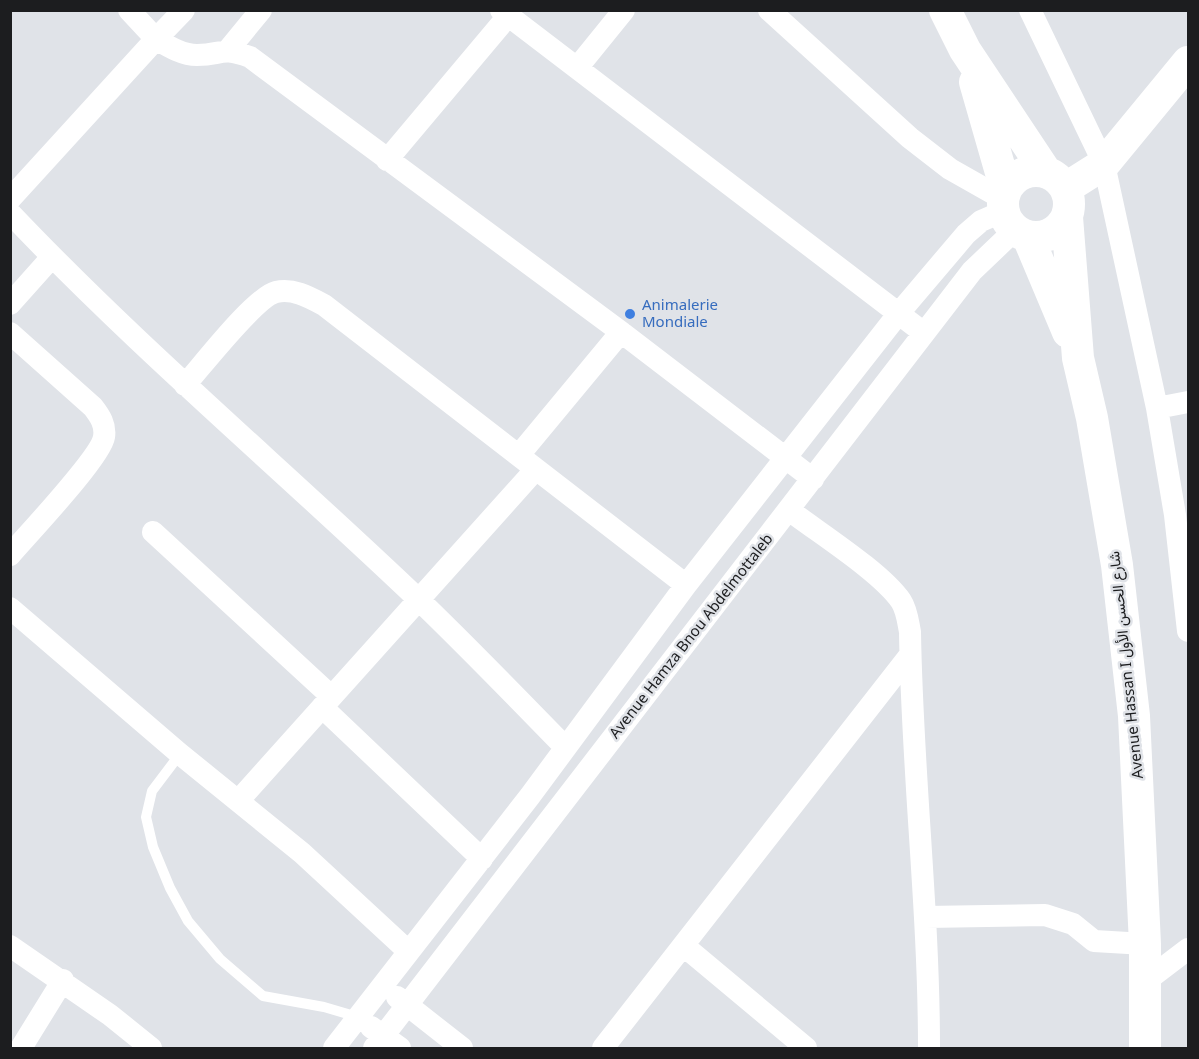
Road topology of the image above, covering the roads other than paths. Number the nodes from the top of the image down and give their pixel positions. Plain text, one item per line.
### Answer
1 (129, 10) edge
2 (184, 10) edge
3 (261, 10) edge
4 (624, 10) edge
5 (769, 10) edge
6 (945, 10) edge
7 (1030, 10) edge
8 (504, 13) edge
9 (156, 39) junction
10 (229, 49) junction
11 (965, 50) junction
12 (1188, 62) edge
13 (577, 68) junction
14 (387, 160) junction
15 (1104, 164) junction
16 (1060, 192) junction
17 (10, 199) edge
18 (10, 213) edge
19 (1011, 213) junction
20 (52, 257) junction
21 (10, 304) edge
22 (899, 313) junction
23 (621, 332) junction
24 (10, 333) edge
25 (924, 333) junction
26 (1078, 358) junction
27 (185, 385) junction
28 (1188, 402) edge
29 (1157, 408) junction
30 (519, 455) junction
31 (785, 460) junction
32 (536, 470) junction
33 (813, 479) junction
34 (789, 510) junction
35 (153, 532) dead end
36 (10, 555) edge
37 (686, 585) junction
38 (419, 600) junction
39 (10, 608) edge
40 (1188, 631) edge
41 (910, 655) junction
42 (326, 701) junction
43 (565, 747) junction
44 (180, 754) junction
45 (238, 801) junction
46 (482, 859) junction
47 (926, 916) junction
48 (1145, 944) junction
49 (10, 946) edge
50 (684, 946) junction
51 (1188, 949) edge
52 (408, 951) junction
53 (63, 980) junction
54 (1146, 981) junction
55 (382, 985) junction
56 (407, 1005) junction
57 (358, 1017) junction
58 (386, 1044) edge
59 (21, 1048) edge
60 (151, 1048) edge
61 (334, 1048) edge
62 (462, 1048) edge
63 (603, 1048) edge
64 (806, 1048) edge
65 (929, 1048) edge
66 (1145, 1048) edge

1 - 9 street
2 - 9 street
3 - 10 street
4 - 13 street
5 - 19 street
6 - 11 main road, Avenue Hassan I شارع الحسن الأول
7 - 15 street
8 - 13 street
8 - 14 street
9 - 10 street
9 - 17 street
10 - 14 street
11 - 16 main road, Avenue Hassan I شارع الحسن الأول
11 - 19 main road, Avenue Hassan I شارع الحسن الأول
12 - 15 main road
13 - 22 street
14 - 23 street
15 - 16 main road
15 - 29 street
16 - 19 main road
16 - 19 main road
16 - 26 main road, Avenue Hassan I شارع الحسن الأول
18 - 20 street
19 - 22 street
19 - 25 street, Avenue Hamza Bnou Abdelmottaleb
19 - 26 main road, Avenue Hassan I شارع الحسن الأول
20 - 21 street
20 - 27 street
22 - 25 street
22 - 31 street
23 - 30 street
23 - 31 street
24 - 36 street
25 - 33 street, Avenue Hamza Bnou Abdelmottaleb
26 - 48 main road, Avenue Hassan I شارع الحسن الأول
27 - 30 street
27 - 38 street
28 - 29 street
29 - 40 street
30 - 32 street
31 - 33 street
31 - 37 street
32 - 37 street
32 - 38 street
33 - 34 street, Avenue Hamza Bnou Abdelmottaleb
34 - 41 street
34 - 56 street, Avenue Hamza Bnou Abdelmottaleb
35 - 42 street
37 - 43 street
38 - 42 street
38 - 43 street
39 - 44 street
41 - 47 street
41 - 50 street
42 - 45 street
42 - 46 street
43 - 46 street
44 - 45 street
44 - 57 lane
45 - 52 street
46 - 52 street
47 - 48 street
47 - 65 street
48 - 54 main road, Avenue Hassan I شارع الحسن الأول
49 - 53 street
50 - 63 street
50 - 64 street
51 - 54 street
52 - 55 street
53 - 59 street
53 - 60 street
54 - 66 main road, Avenue Hassan I شارع الحسن الأول
55 - 56 street
55 - 57 street
56 - 58 street, Avenue Hamza Bnou Abdelmottaleb
56 - 62 street
57 - 58 street
57 - 61 street

